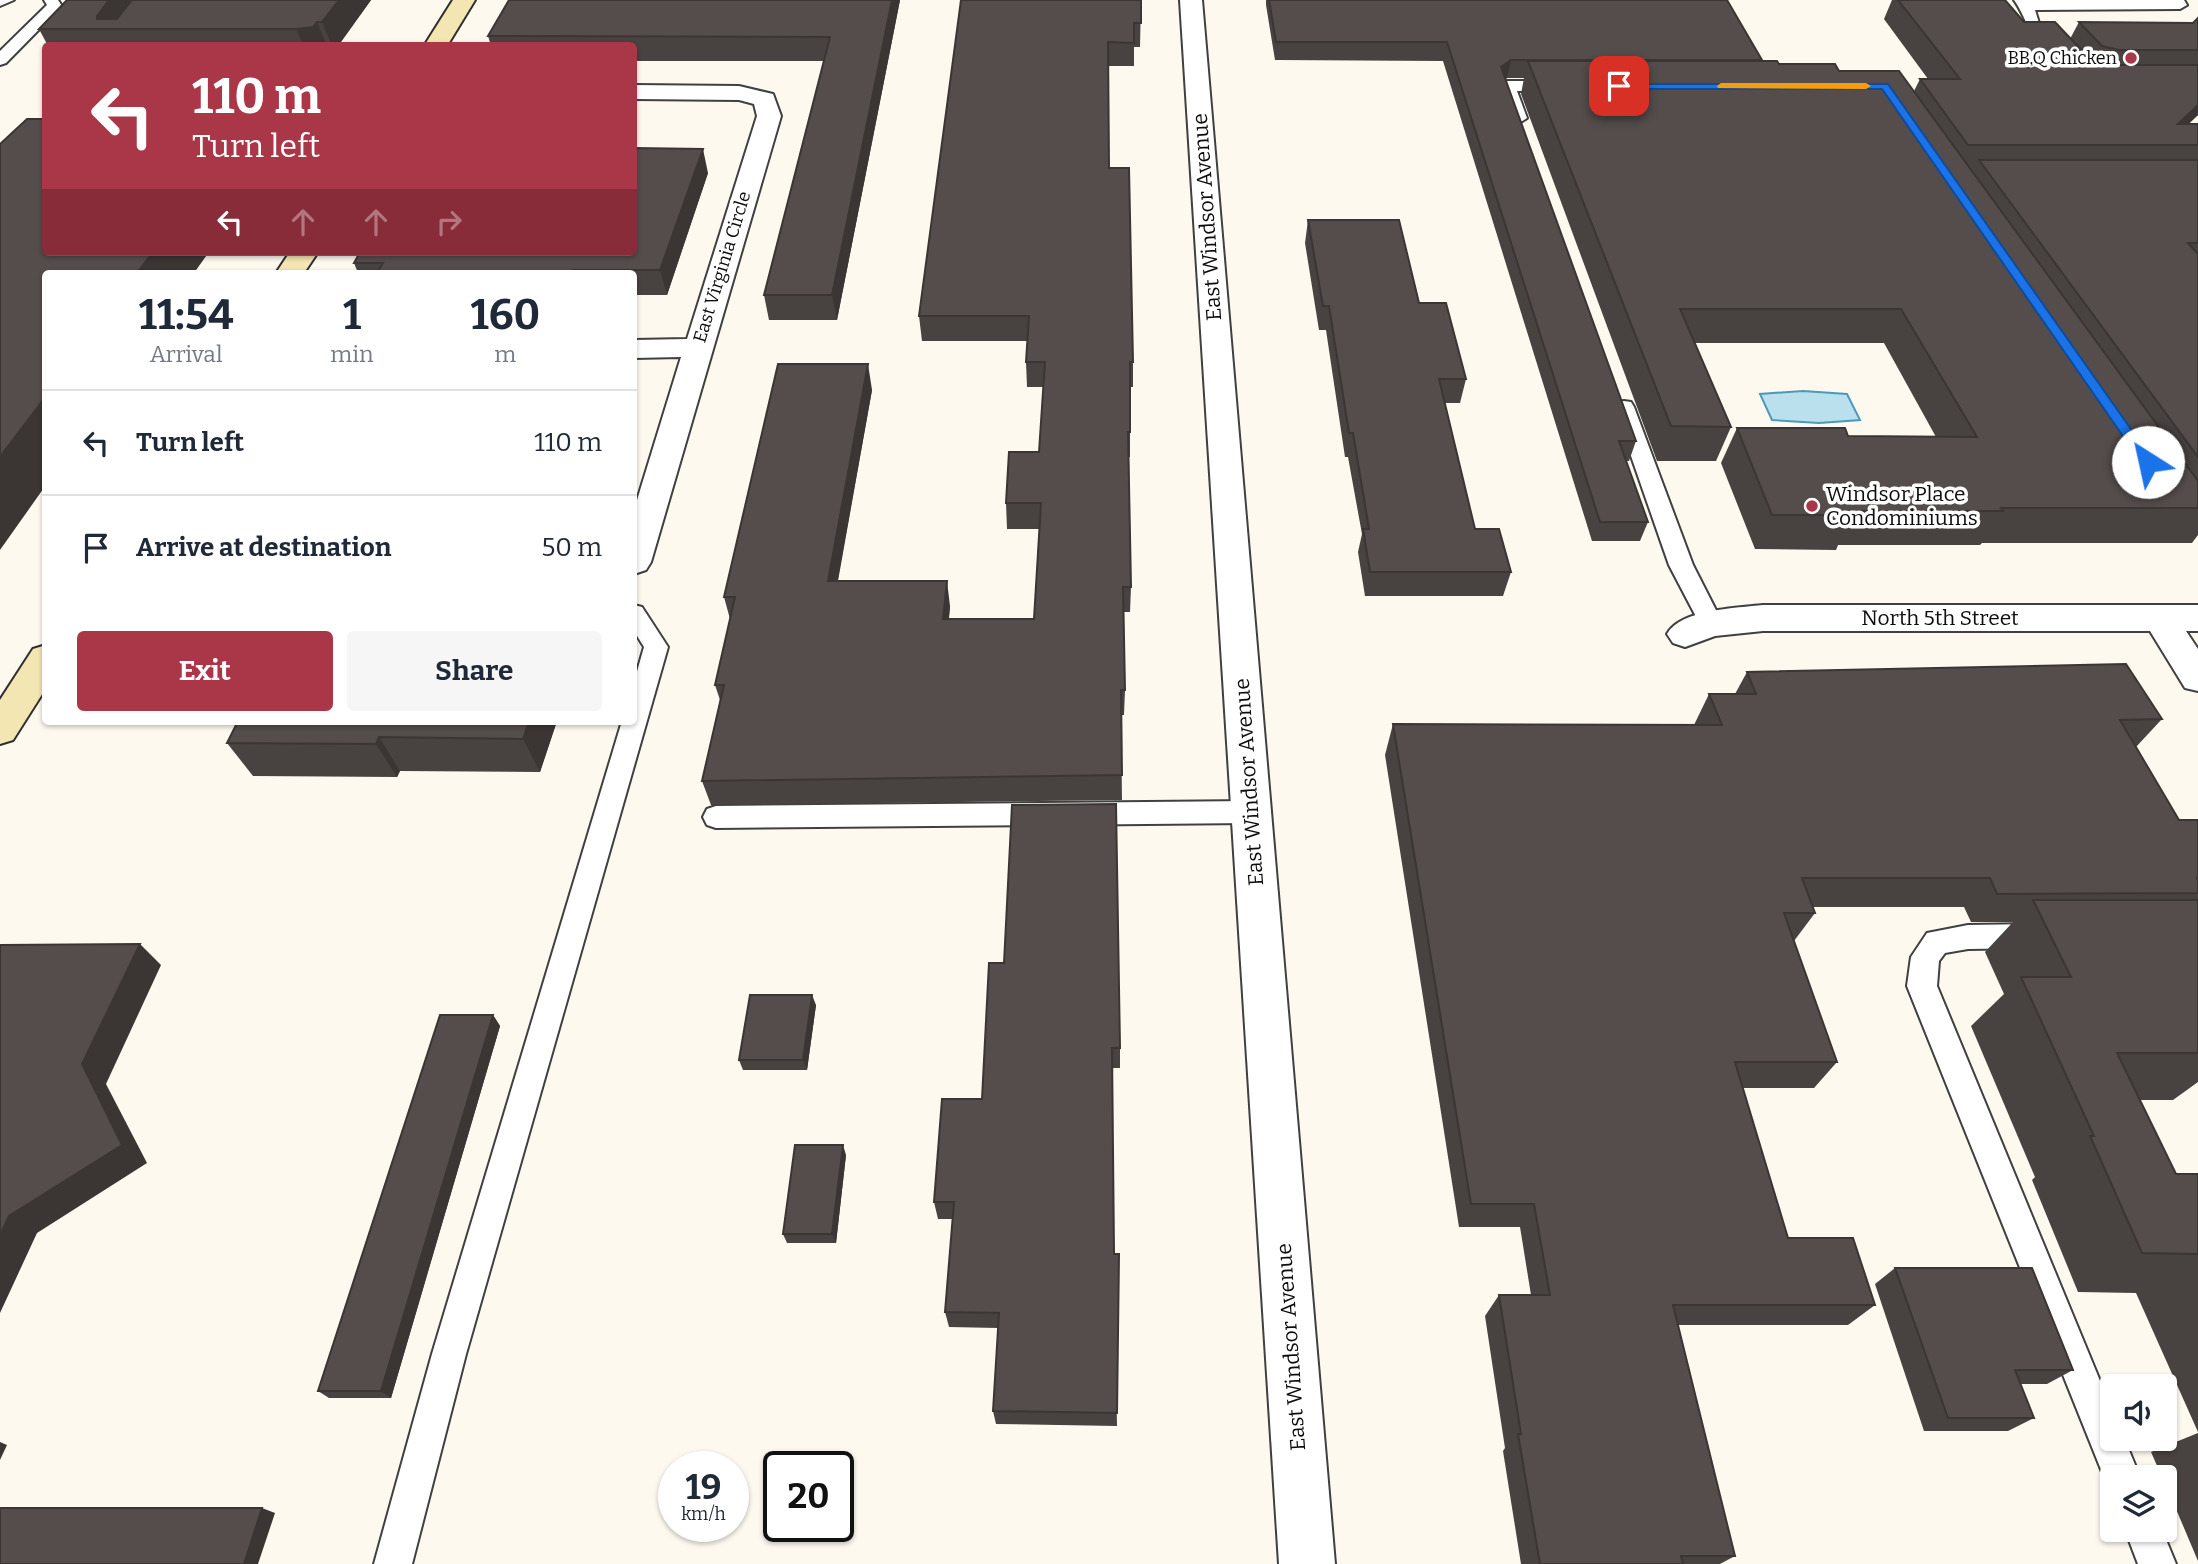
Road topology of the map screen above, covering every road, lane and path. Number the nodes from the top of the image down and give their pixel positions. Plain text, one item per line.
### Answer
1 (7, 0) edge
2 (51, 0) edge
3 (464, 0) edge
4 (1191, 0) edge
5 (0, 2) edge
6 (2023, 3) edge
7 (2178, 3) edge
8 (2195, 17) edge
9 (438, 42) edge
10 (2063, 59) edge
11 (0, 60) edge
12 (1577, 86) edge
13 (637, 92) edge
14 (1525, 134) edge
15 (696, 348) junction
16 (637, 349) edge
17 (1616, 387) edge
18 (637, 552) edge
19 (637, 618) edge
20 (2160, 618) junction
21 (2198, 618) edge
22 (1698, 629) joint
23 (42, 664) edge
24 (2198, 678) edge
25 (637, 712) edge
26 (633, 725) edge
27 (0, 730) edge
28 (1251, 811) junction
29 (716, 817) dead end
30 (2062, 936) edge
31 (2117, 1465) edge
32 (2149, 1542) edge
33 (393, 1564) edge
34 (1307, 1564) edge
35 (2158, 1564) edge

1 - 5 lane
2 - 11 lane
3 - 9 street
4 - 28 street, East Windsor Avenue
6 - 7 lane
6 - 10 lane
7 - 8 lane
12 - 14 lane
13 - 15 street, East Virginia Circle
15 - 16 street
15 - 18 street, East Virginia Circle
17 - 22 lane
19 - 25 lane
20 - 21 street, North 5th Street
20 - 22 street, North 5th Street
20 - 24 street
23 - 27 street
26 - 33 lane
28 - 29 lane
28 - 34 street, East Windsor Avenue
30 - 31 lane
32 - 35 lane

